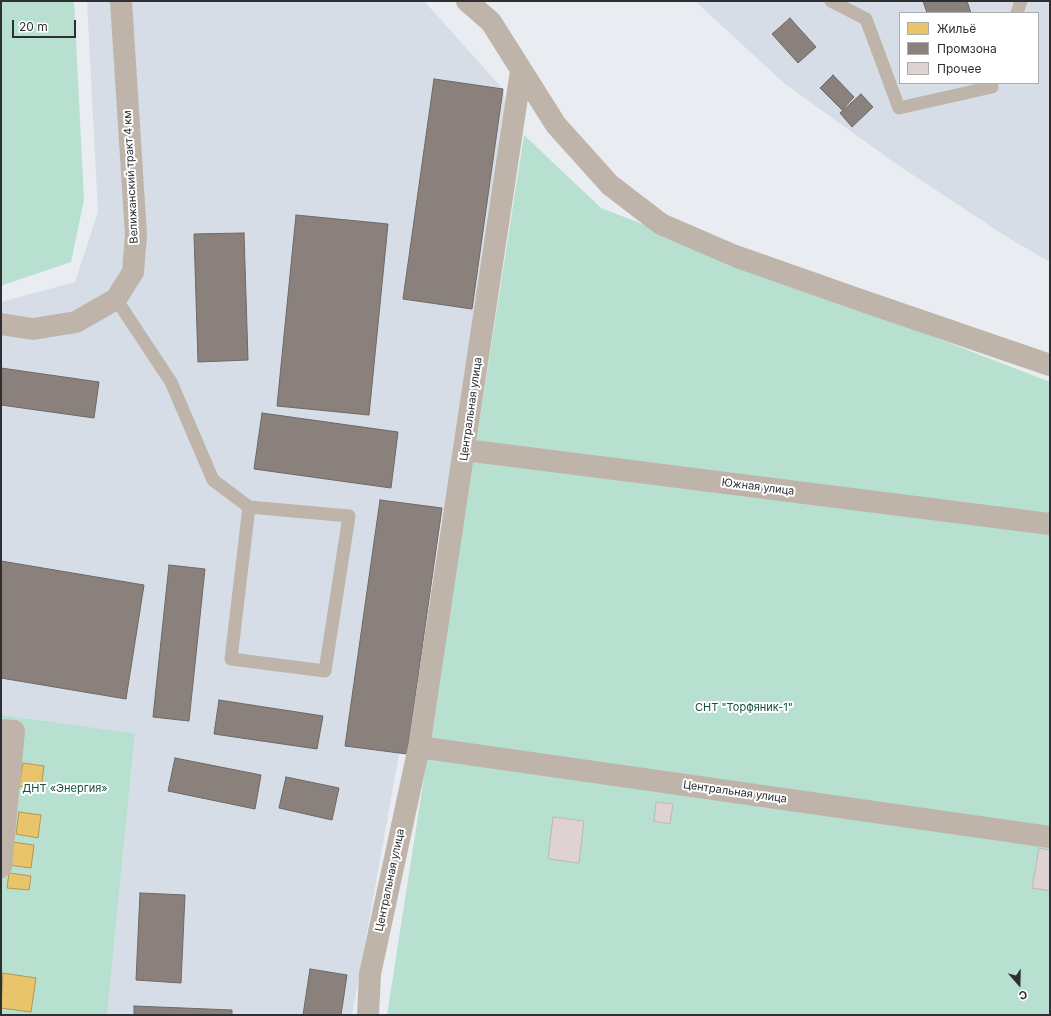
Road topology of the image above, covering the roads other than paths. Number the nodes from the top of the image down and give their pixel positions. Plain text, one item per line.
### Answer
1 (121, 1) edge
2 (467, 1) edge
3 (831, 1) edge
4 (1021, 1) edge
5 (1017, 12) edge
6 (521, 71) junction
7 (992, 87) dead end
8 (116, 299) junction
9 (1, 324) edge
10 (1050, 365) edge
11 (465, 450) junction
12 (249, 507) junction
13 (1050, 524) edge
14 (8, 730) edge
15 (419, 747) junction
16 (1050, 837) edge
17 (1, 867) edge
18 (368, 1015) edge

1 - 8 street, Велижанский тракт 4 км
2 - 6 street
3 - 7 lane
4 - 5 lane
6 - 10 street
6 - 11 street, Центральная улица
8 - 9 street, Велижанский тракт 4 км
8 - 12 lane
11 - 13 street, Южная улица
11 - 15 street, Центральная улица
12 - 12 lane
14 - 17 street
15 - 16 street, Центральная улица
15 - 18 street, Центральная улица

